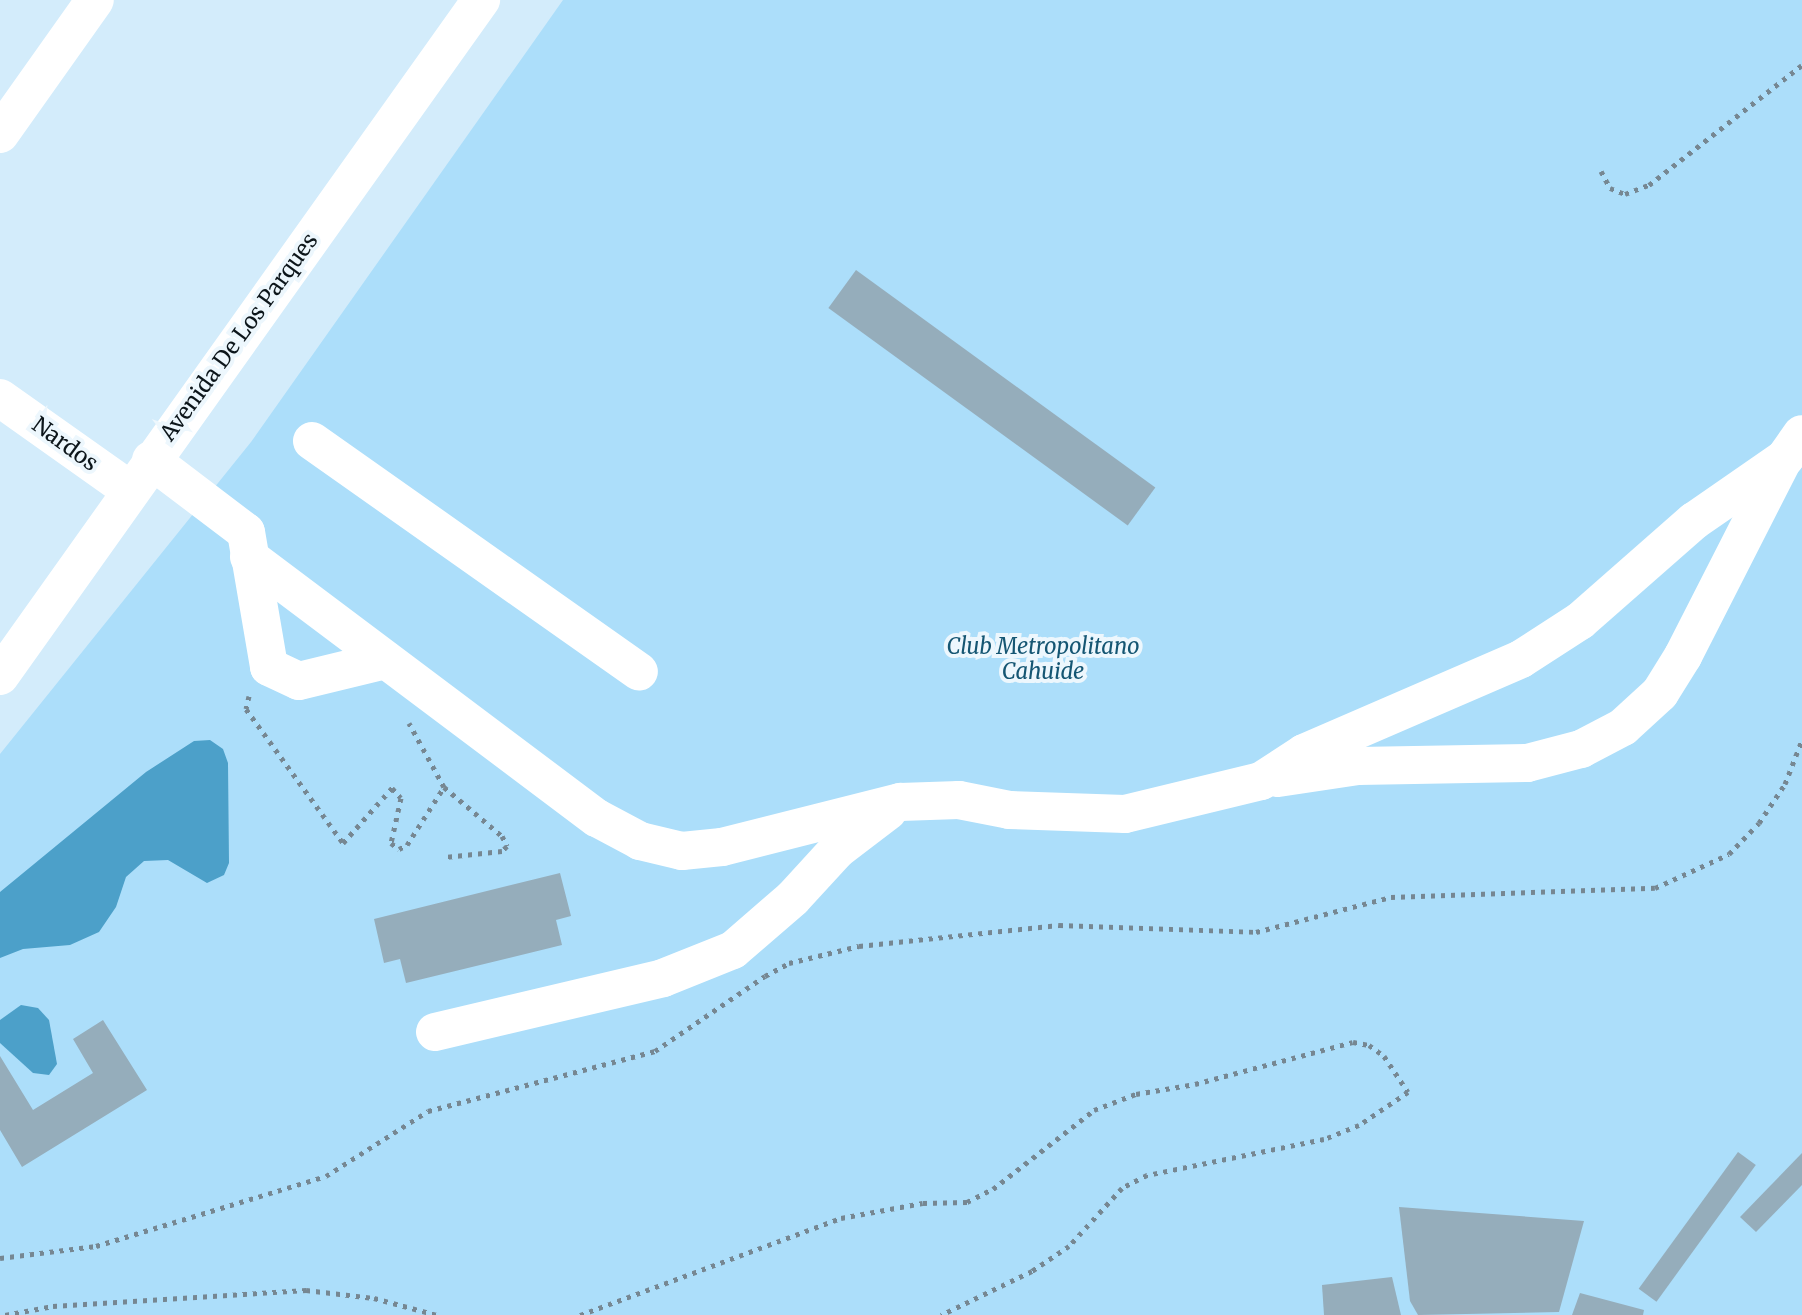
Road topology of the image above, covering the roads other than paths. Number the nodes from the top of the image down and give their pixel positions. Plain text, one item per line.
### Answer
1 (95, 0) edge
2 (481, 0) edge
3 (0, 134) edge
4 (0, 398) edge
5 (312, 441) dead end
6 (1793, 446) edge
7 (140, 475) junction
8 (249, 557) junction
9 (385, 660) junction
10 (639, 672) dead end
11 (0, 676) edge
12 (1261, 781) junction
13 (900, 802) junction
14 (435, 1032) dead end

1 - 3 street
2 - 7 street, Avenida De Los Parques
4 - 7 street, Nardos
5 - 10 street
6 - 12 street
6 - 12 street
7 - 8 street, Nardos
7 - 11 street, Avenida De Los Parques
8 - 9 street
8 - 9 street, Nardos
9 - 13 street
12 - 13 street
13 - 14 street

